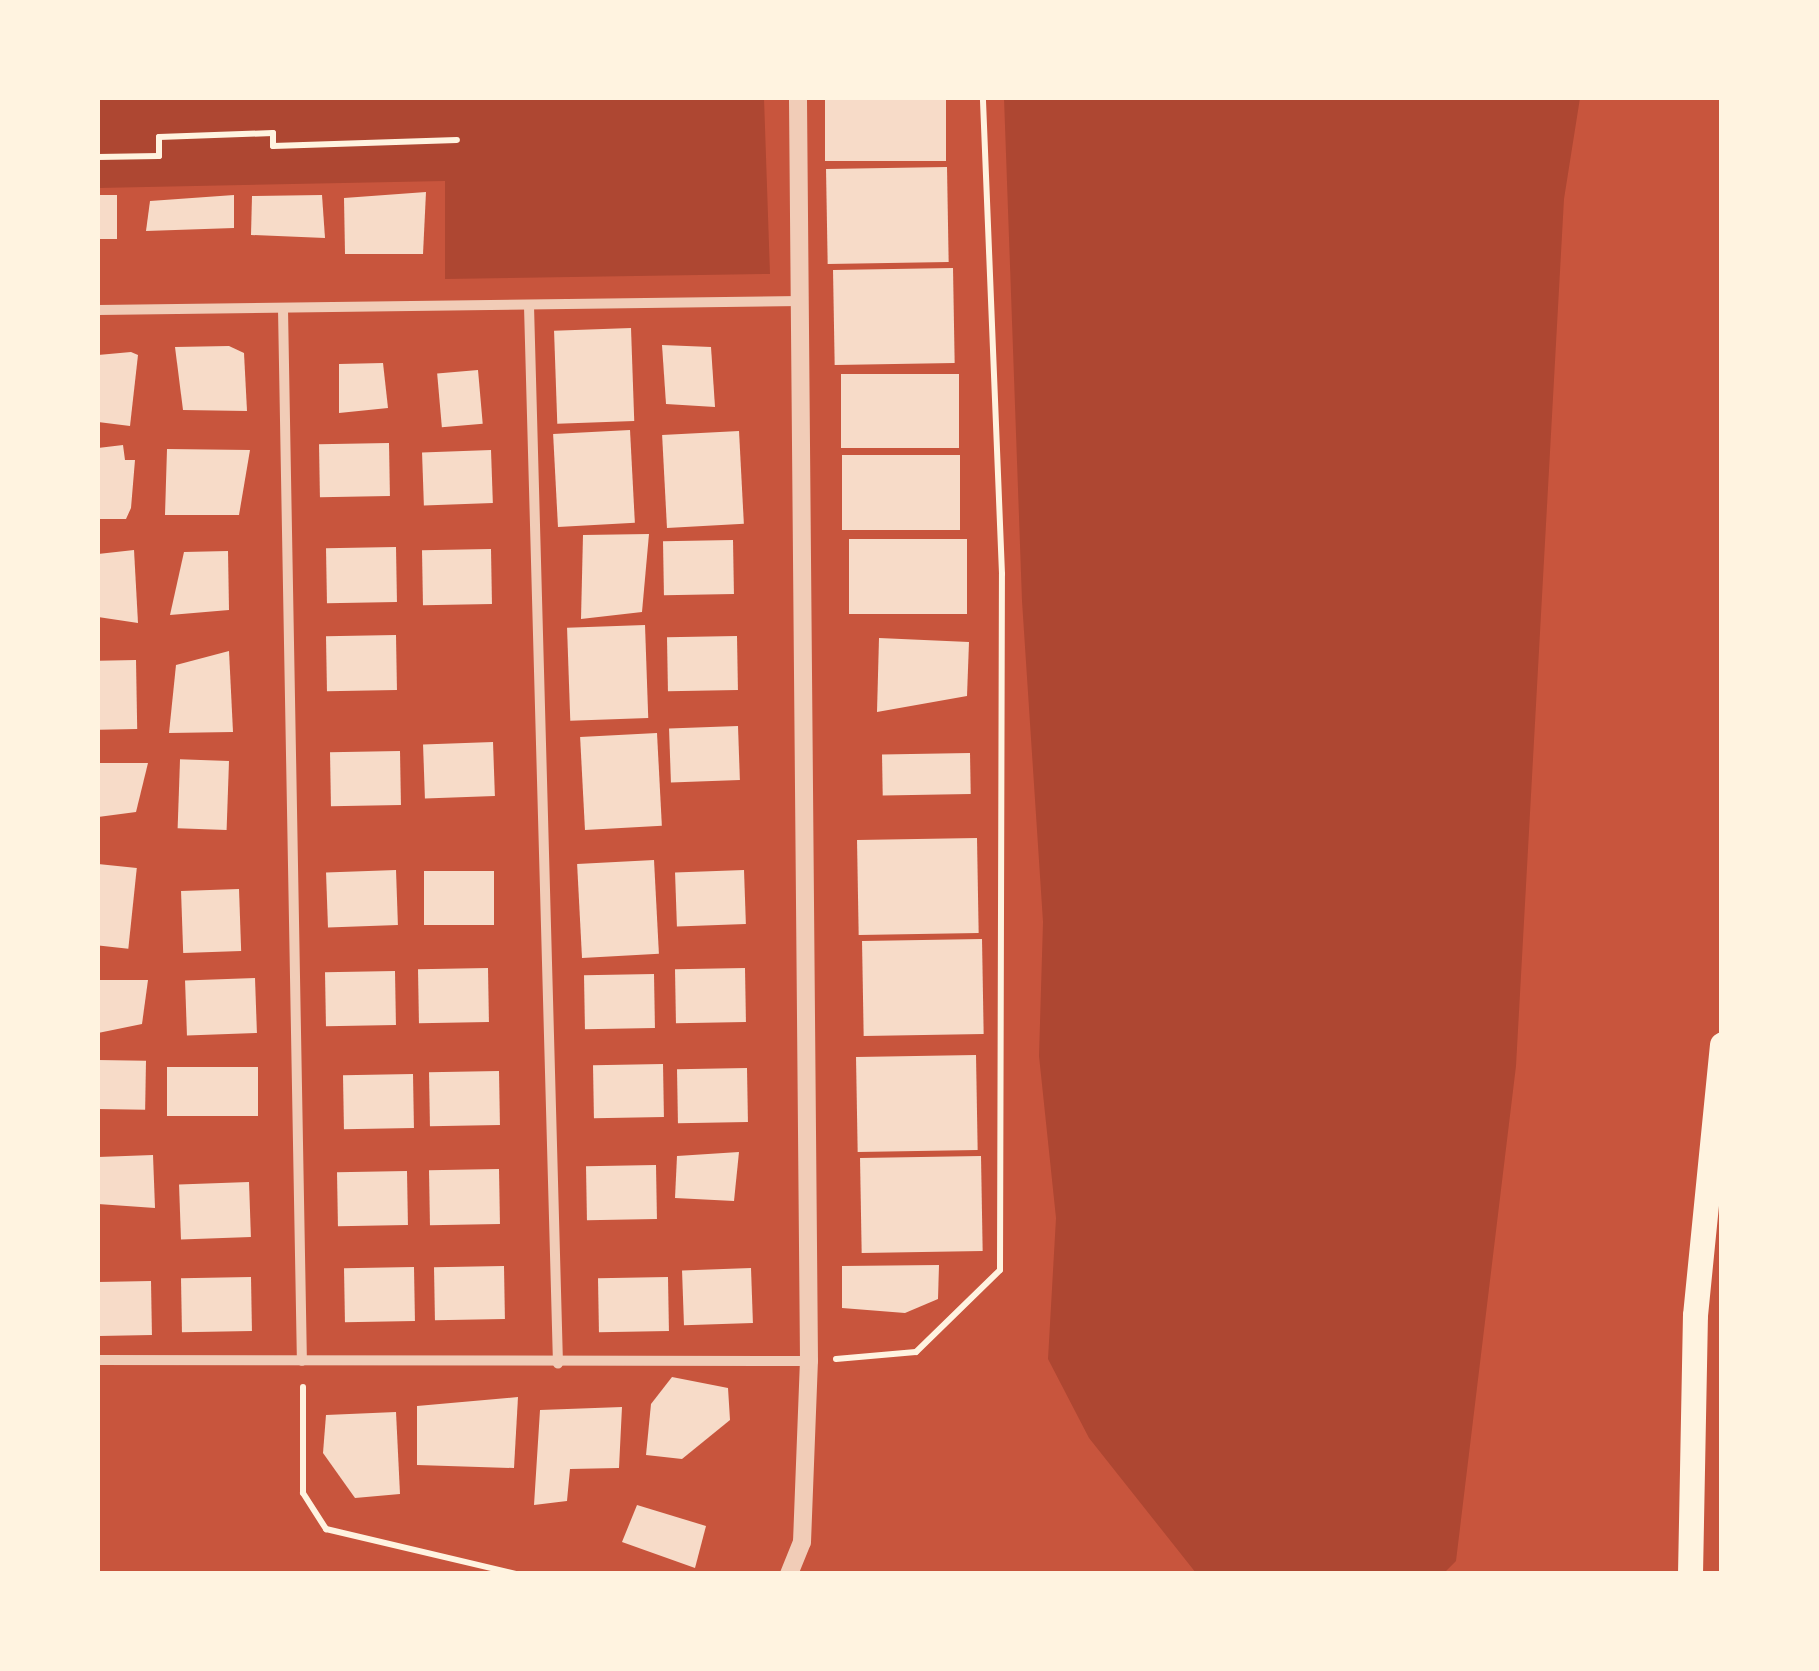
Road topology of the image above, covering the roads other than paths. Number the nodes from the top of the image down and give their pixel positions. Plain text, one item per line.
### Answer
1 (798, 98) edge
2 (803, 301) junction
3 (529, 306) junction
4 (284, 308) junction
5 (98, 310) edge
6 (1722, 1044) edge
7 (98, 1360) edge
8 (302, 1361) junction
9 (810, 1362) junction
10 (558, 1364) junction
11 (789, 1574) edge
12 (1690, 1574) edge

1 - 2 street
2 - 3 street
2 - 9 street
3 - 4 street
3 - 10 street
4 - 5 street
4 - 8 street
6 - 12 main road
7 - 8 street
8 - 10 street
9 - 10 street
9 - 11 street

